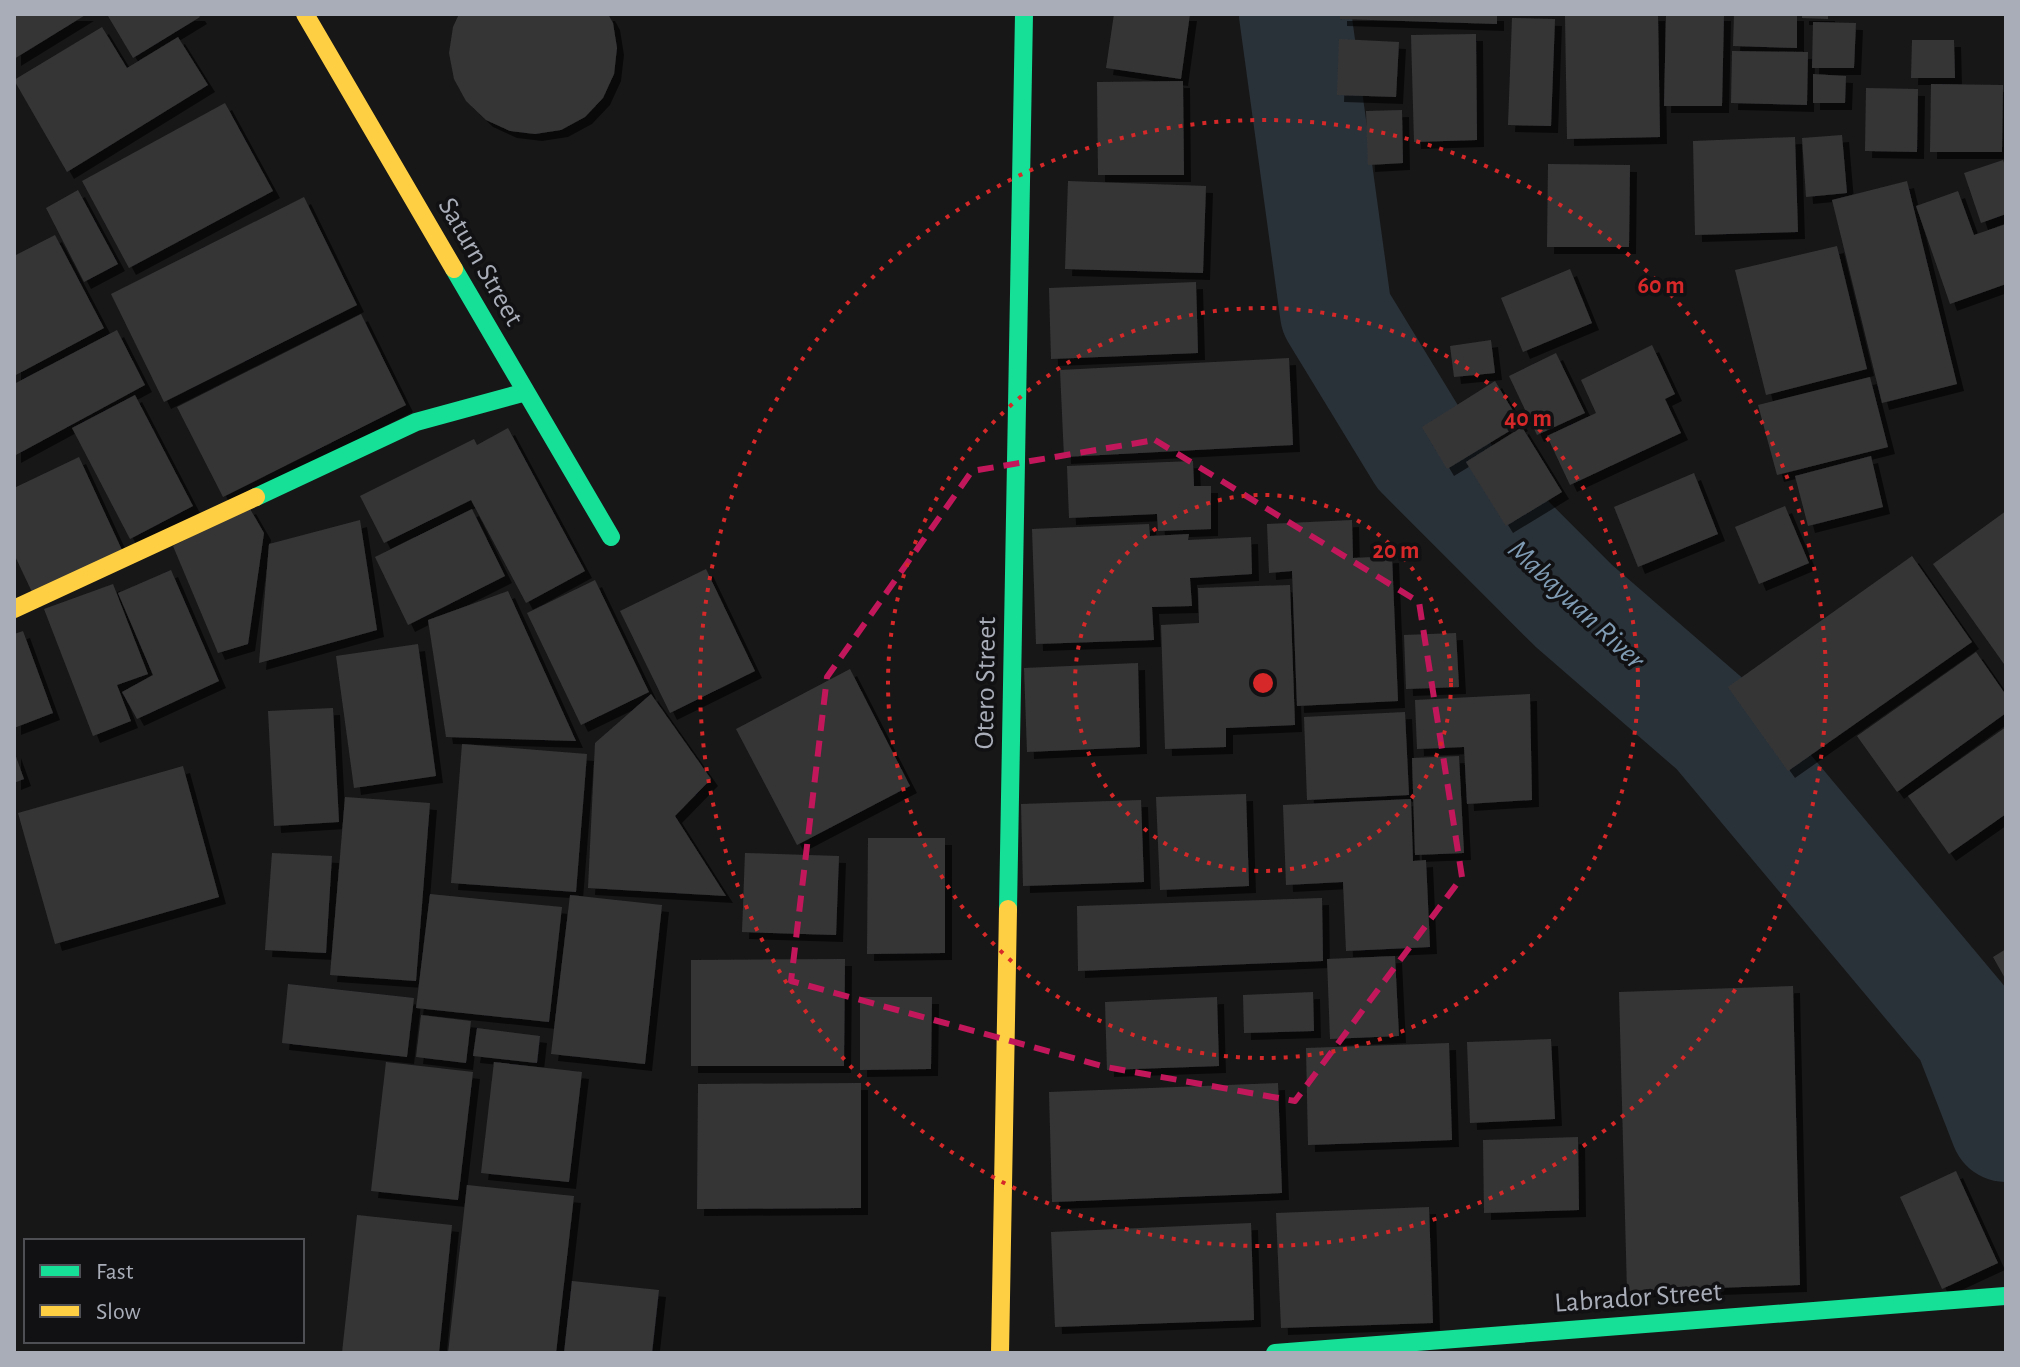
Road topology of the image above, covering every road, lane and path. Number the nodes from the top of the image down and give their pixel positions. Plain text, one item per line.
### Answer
1 (305, 14) edge
2 (1024, 14) edge
3 (526, 392) junction
4 (611, 537) dead end
5 (14, 609) edge
6 (2005, 1296) edge
7 (1000, 1353) edge
8 (1275, 1353) edge

1 - 3 street, Saturn Street
2 - 7 street, Otero Street
3 - 4 street, Saturn Street
3 - 5 street
6 - 8 street, Labrador Street

